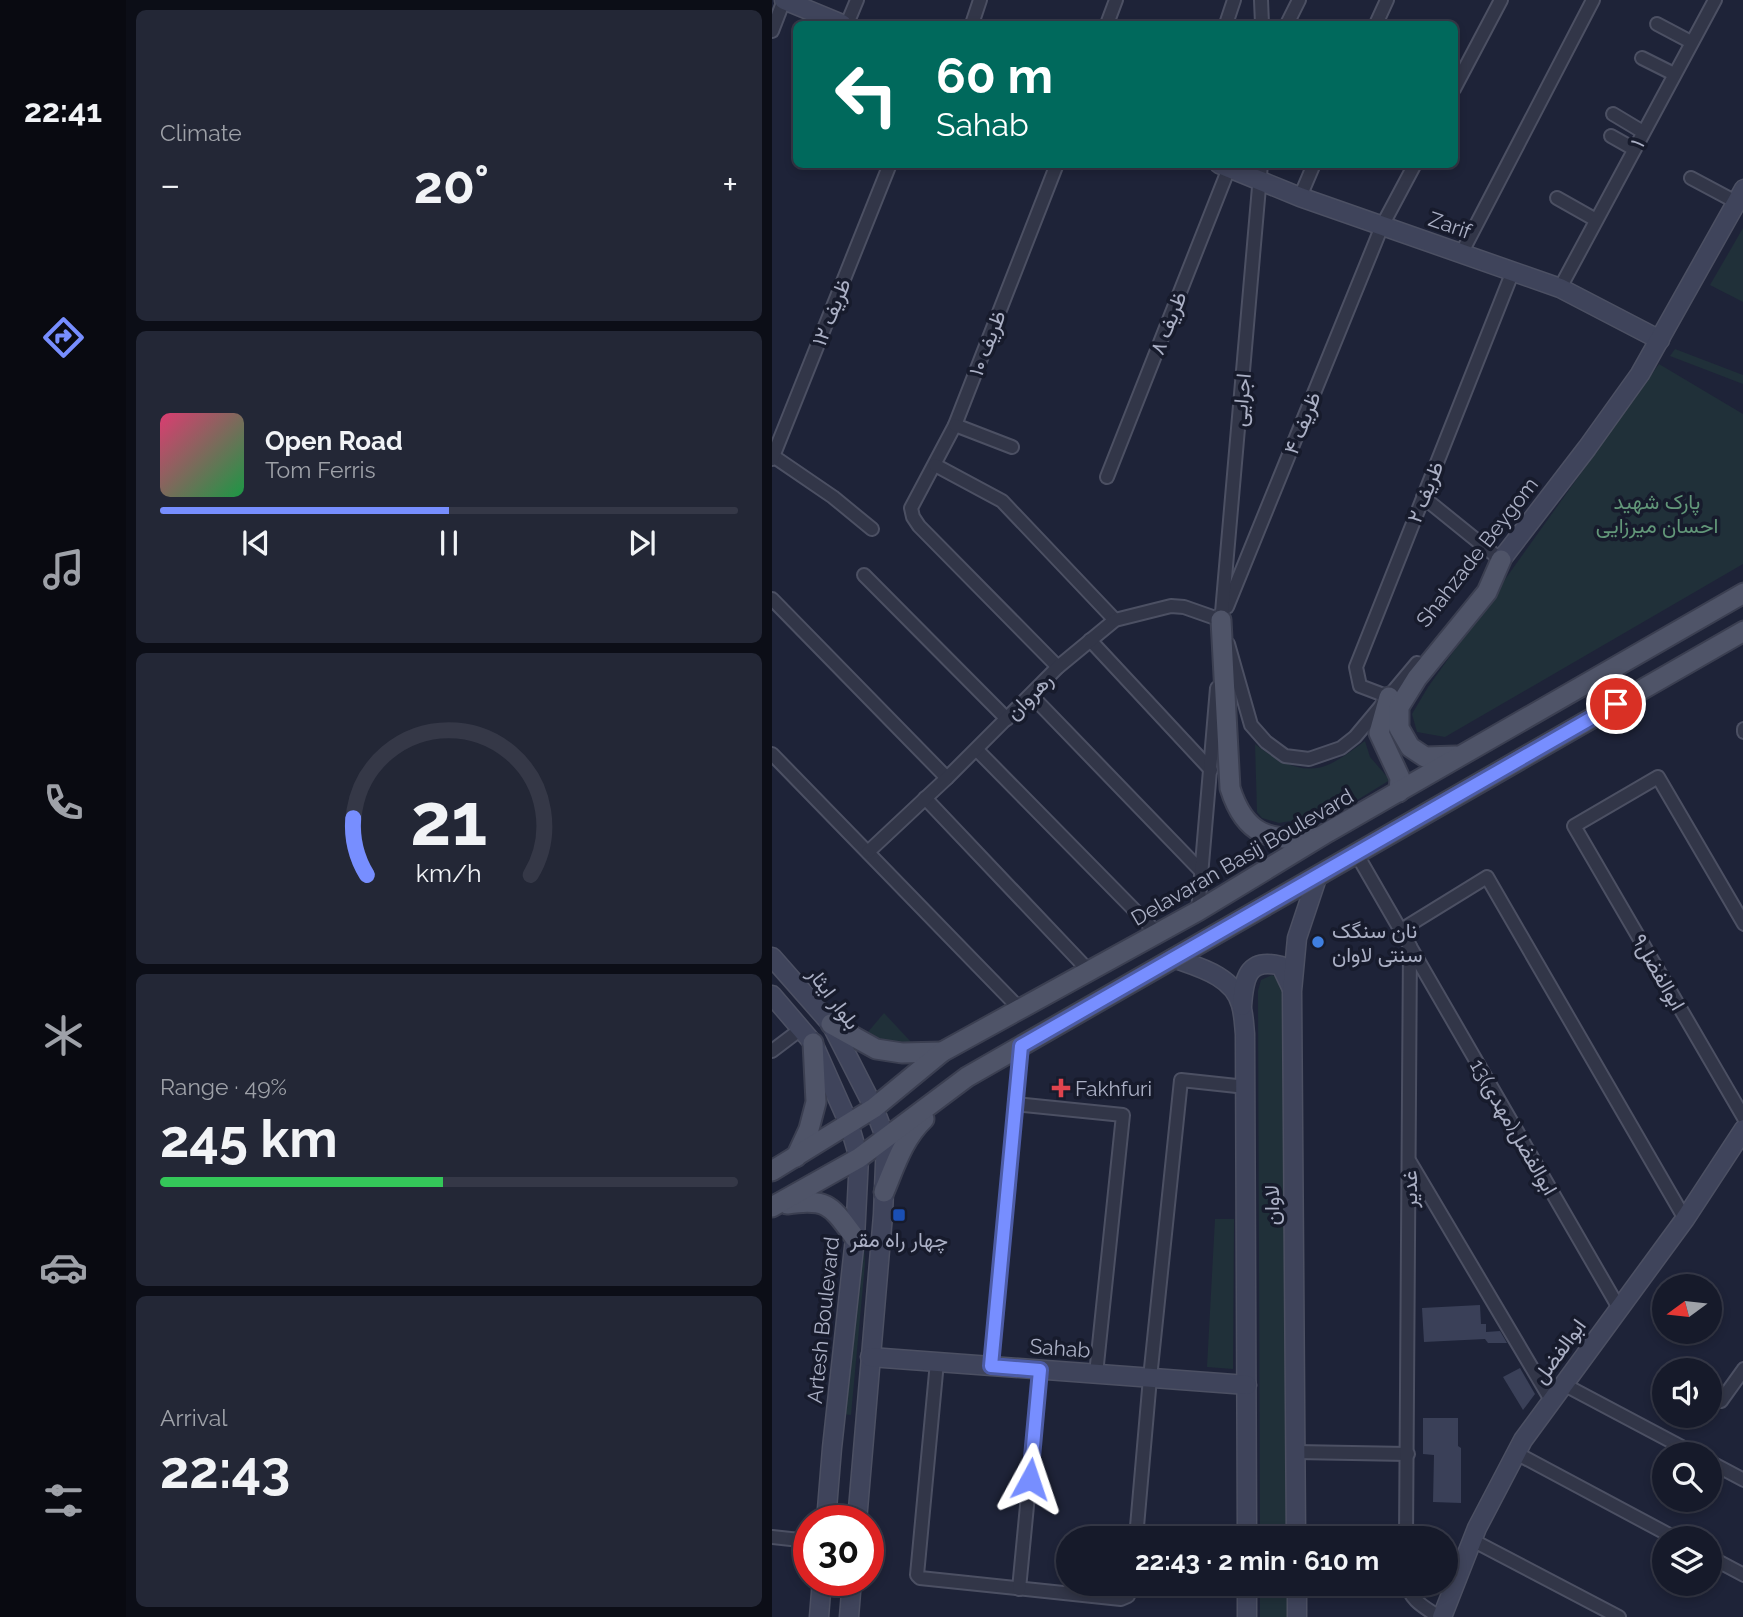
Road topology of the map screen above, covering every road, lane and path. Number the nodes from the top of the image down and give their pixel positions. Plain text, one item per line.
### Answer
1 (784, 0) edge
2 (857, 0) edge
3 (980, 0) edge
4 (1116, 0) edge
5 (1234, 0) edge
6 (1261, 0) edge
7 (1299, 0) edge
8 (1387, 0) edge
9 (1501, 0) edge
10 (1593, 0) edge
11 (1715, 0) edge
12 (837, 21) edge
13 (846, 21) edge
14 (973, 21) edge
15 (1108, 21) edge
16 (1227, 21) edge
17 (1262, 21) edge
18 (1288, 21) edge
19 (1377, 21) edge
20 (1657, 24) dead end
21 (772, 31) edge
22 (1691, 42) junction
23 (1642, 58) dead end
24 (1673, 74) junction
25 (1458, 81) edge
26 (1613, 114) dead end
27 (1643, 132) junction
28 (1611, 136) dead end
29 (1634, 149) junction
30 (888, 168) edge
31 (1055, 168) edge
32 (1223, 168) edge
33 (1235, 168) edge
34 (1312, 168) edge
35 (1413, 168) edge
36 (1261, 173) edge
37 (1691, 178) dead end
38 (1740, 196) edge
39 (1300, 197) junction
40 (1557, 198) dead end
41 (1596, 220) junction
42 (1382, 226) junction
43 (1461, 254) junction
44 (1513, 271) junction
45 (1560, 288) junction
46 (1660, 340) junction
47 (955, 425) junction
48 (1012, 447) dead end
49 (773, 458) edge
50 (935, 465) junction
51 (1107, 477) dead end
52 (1423, 497) junction
53 (872, 529) dead end
54 (1501, 560) junction
55 (864, 575) dead end
56 (1743, 593) edge
57 (772, 599) edge
58 (1114, 620) junction
59 (1221, 620) junction
60 (1743, 631) edge
61 (1090, 640) junction
62 (1058, 667) junction
63 (1031, 695) junction
64 (1389, 697) junction
65 (1007, 719) junction
66 (977, 750) junction
67 (772, 754) edge
68 (1464, 754) junction
69 (1211, 770) junction
70 (947, 778) junction
71 (1399, 792) junction
72 (925, 798) junction
73 (1321, 836) junction
74 (868, 852) junction
75 (1356, 853) junction
76 (1202, 872) junction
77 (1318, 875) junction
78 (1198, 911) junction
79 (1743, 924) edge
80 (1401, 930) junction
81 (1157, 933) junction
82 (1410, 946) junction
83 (772, 957) edge
84 (1173, 958) junction
85 (1089, 971) junction
86 (1292, 991) junction
87 (772, 995) edge
88 (1020, 1009) junction
89 (1242, 1009) junction
90 (831, 1024) junction
91 (807, 1036) junction
92 (1021, 1046) junction
93 (772, 1051) edge
94 (942, 1052) junction
95 (967, 1077) junction
96 (1246, 1087) junction
97 (1015, 1104) junction
98 (875, 1108) junction
99 (1743, 1118) edge
100 (849, 1125) junction
101 (1743, 1129) edge
102 (886, 1139) junction
103 (859, 1157) junction
104 (795, 1158) junction
105 (1410, 1162) junction
106 (772, 1171) edge
107 (884, 1192) junction
108 (774, 1206) edge
109 (1685, 1219) junction
110 (855, 1238) junction
111 (1619, 1308) junction
112 (870, 1357) junction
113 (937, 1362) junction
114 (991, 1366) junction
115 (1743, 1368) edge
116 (1040, 1370) junction
117 (1096, 1374) junction
118 (1150, 1378) junction
119 (1563, 1384) junction
120 (1247, 1385) junction
121 (1551, 1400) junction
122 (1722, 1400) edge
123 (1672, 1442) edge
124 (832, 1448) junction
125 (863, 1449) junction
126 (1296, 1452) junction
127 (1516, 1452) junction
128 (1408, 1454) junction
129 (1722, 1469) edge
130 (1743, 1480) edge
131 (827, 1505) edge
132 (858, 1505) edge
133 (1137, 1526) edge
134 (1247, 1526) edge
135 (1296, 1526) edge
136 (1406, 1526) edge
137 (1653, 1526) edge
138 (772, 1537) edge
139 (793, 1539) edge
140 (1472, 1540) junction
141 (1722, 1564) edge
142 (1743, 1575) edge
143 (1019, 1589) junction
144 (1056, 1593) edge
145 (821, 1596) edge
146 (851, 1596) edge
147 (1090, 1596) edge
148 (1124, 1596) edge
149 (1247, 1596) edge
150 (1297, 1596) edge
151 (1412, 1596) edge
152 (819, 1617) edge
153 (849, 1617) edge
154 (1247, 1617) edge
155 (1297, 1617) edge
156 (1440, 1617) edge
157 (1619, 1617) edge

1 - 12 street
1 - 21 street
2 - 13 street
3 - 14 street
4 - 15 street
5 - 16 street
6 - 17 street
7 - 18 street
8 - 19 street
9 - 25 street
10 - 43 street
11 - 22 street, ۱
20 - 22 street
22 - 24 street, ۱
23 - 24 street
24 - 27 street, ۱
26 - 27 street
27 - 29 street, ۱
28 - 29 street
29 - 41 street, ۱
30 - 49 street, ظریف ۱۲
31 - 47 street, ظریف ۱۰
32 - 51 street, ظریف ۸
33 - 36 street, Zarif
34 - 39 street
35 - 42 street, ظریف ۴
36 - 39 street, Zarif
36 - 59 street, اجرایی
37 - 38 street
38 - 46 street, Shahzade Beygom
39 - 42 street, Zarif
40 - 41 street
41 - 45 street, ۱
42 - 43 street, Zarif
42 - 59 street, ظریف ۴
43 - 44 street, Zarif
44 - 45 street, Zarif
44 - 52 street, ظریف ۲
45 - 46 street, Zarif
46 - 54 street, Shahzade Beygom
47 - 48 street
47 - 50 street, ظریف ۱۰
49 - 53 street
50 - 58 street
50 - 62 street, ظریف ۱۰
52 - 54 street
52 - 64 street, ظریف ۲
54 - 64 street, Shahzade Beygom
54 - 68 main road
55 - 65 street
56 - 68 main road, Delavaran Basij Boulevard
57 - 70 street
58 - 59 street, رهروان
58 - 61 street, رهروان
59 - 64 street, Shahzade Beygom
59 - 69 street, اجرایی
59 - 73 main road
60 - 75 main road
61 - 62 street, رهروان
61 - 69 street
62 - 63 street, رهروان
63 - 65 street, رهروان
63 - 76 street
64 - 71 main road
65 - 66 street, رهروان
66 - 70 street, رهروان
66 - 81 street
67 - 74 street
68 - 71 main road, Delavaran Basij Boulevard
69 - 76 street, اجرایی
70 - 72 street, رهروان
71 - 73 main road, Delavaran Basij Boulevard
72 - 74 street, رهروان
72 - 85 street
73 - 78 main road, Delavaran Basij Boulevard
74 - 88 street
75 - 77 main road
75 - 80 street, غدیر
76 - 78 street, اجرایی
77 - 84 main road
77 - 86 street, لاوان
78 - 81 main road, Delavaran Basij Boulevard
79 - 99 street, ابوالفضل۹
80 - 82 street, غدیر
80 - 109 street
81 - 85 main road, Delavaran Basij Boulevard
82 - 105 street, غدیر
82 - 111 street, 13ابوالفضل(مهدی)
83 - 90 street, بلوار ایثار
84 - 89 street, لاوان
84 - 92 main road
85 - 88 main road, Delavaran Basij Boulevard
86 - 89 street
86 - 126 street, لاوان
87 - 91 street, بلوار ایثار
88 - 94 main road, Delavaran Basij Boulevard
89 - 96 street, لاوان
90 - 94 main road
90 - 98 street, بلوار ایثار
91 - 93 street
91 - 100 street, بلوار ایثار
91 - 104 main road
92 - 95 main road
92 - 97 street
94 - 98 main road, Delavaran Basij Boulevard
95 - 102 main road
95 - 107 main road
96 - 118 street
96 - 120 street, لاوان
97 - 114 street
97 - 117 street
98 - 100 main road, Delavaran Basij Boulevard
98 - 102 street, بلوار ایثار
100 - 103 street, Artesh Boulevard
100 - 104 main road, Delavaran Basij Boulevard
101 - 109 street, ابوالفضل
102 - 103 main road
102 - 107 street
103 - 108 main road
103 - 110 street, Artesh Boulevard
104 - 106 main road, Delavaran Basij Boulevard
105 - 121 street
105 - 128 street, غدیر
107 - 112 street
108 - 110 main road
109 - 111 street, ابوالفضل
110 - 124 street, Artesh Boulevard
111 - 119 street, ابوالفضل
112 - 113 street, Sahab
112 - 125 street
113 - 114 street, Sahab
113 - 143 street
114 - 116 street, Sahab
115 - 122 street
116 - 117 street, Sahab
116 - 143 street
117 - 118 street, Sahab
118 - 120 street, Sahab
118 - 133 street
119 - 121 street, ابوالفضل
119 - 123 street
120 - 134 street, لاوان
121 - 127 street, ابوالفضل
124 - 125 street
124 - 131 street, Artesh Boulevard
125 - 132 street
126 - 128 street
126 - 135 street, لاوان
127 - 137 street
127 - 140 street, ابوالفضل
128 - 136 street, غدیر
129 - 130 street
138 - 139 street
140 - 156 street, ابوالفضل
140 - 157 street
141 - 142 street
143 - 144 street
145 - 152 street
146 - 153 street
147 - 148 street
149 - 154 street
150 - 155 street
151 - 156 street

